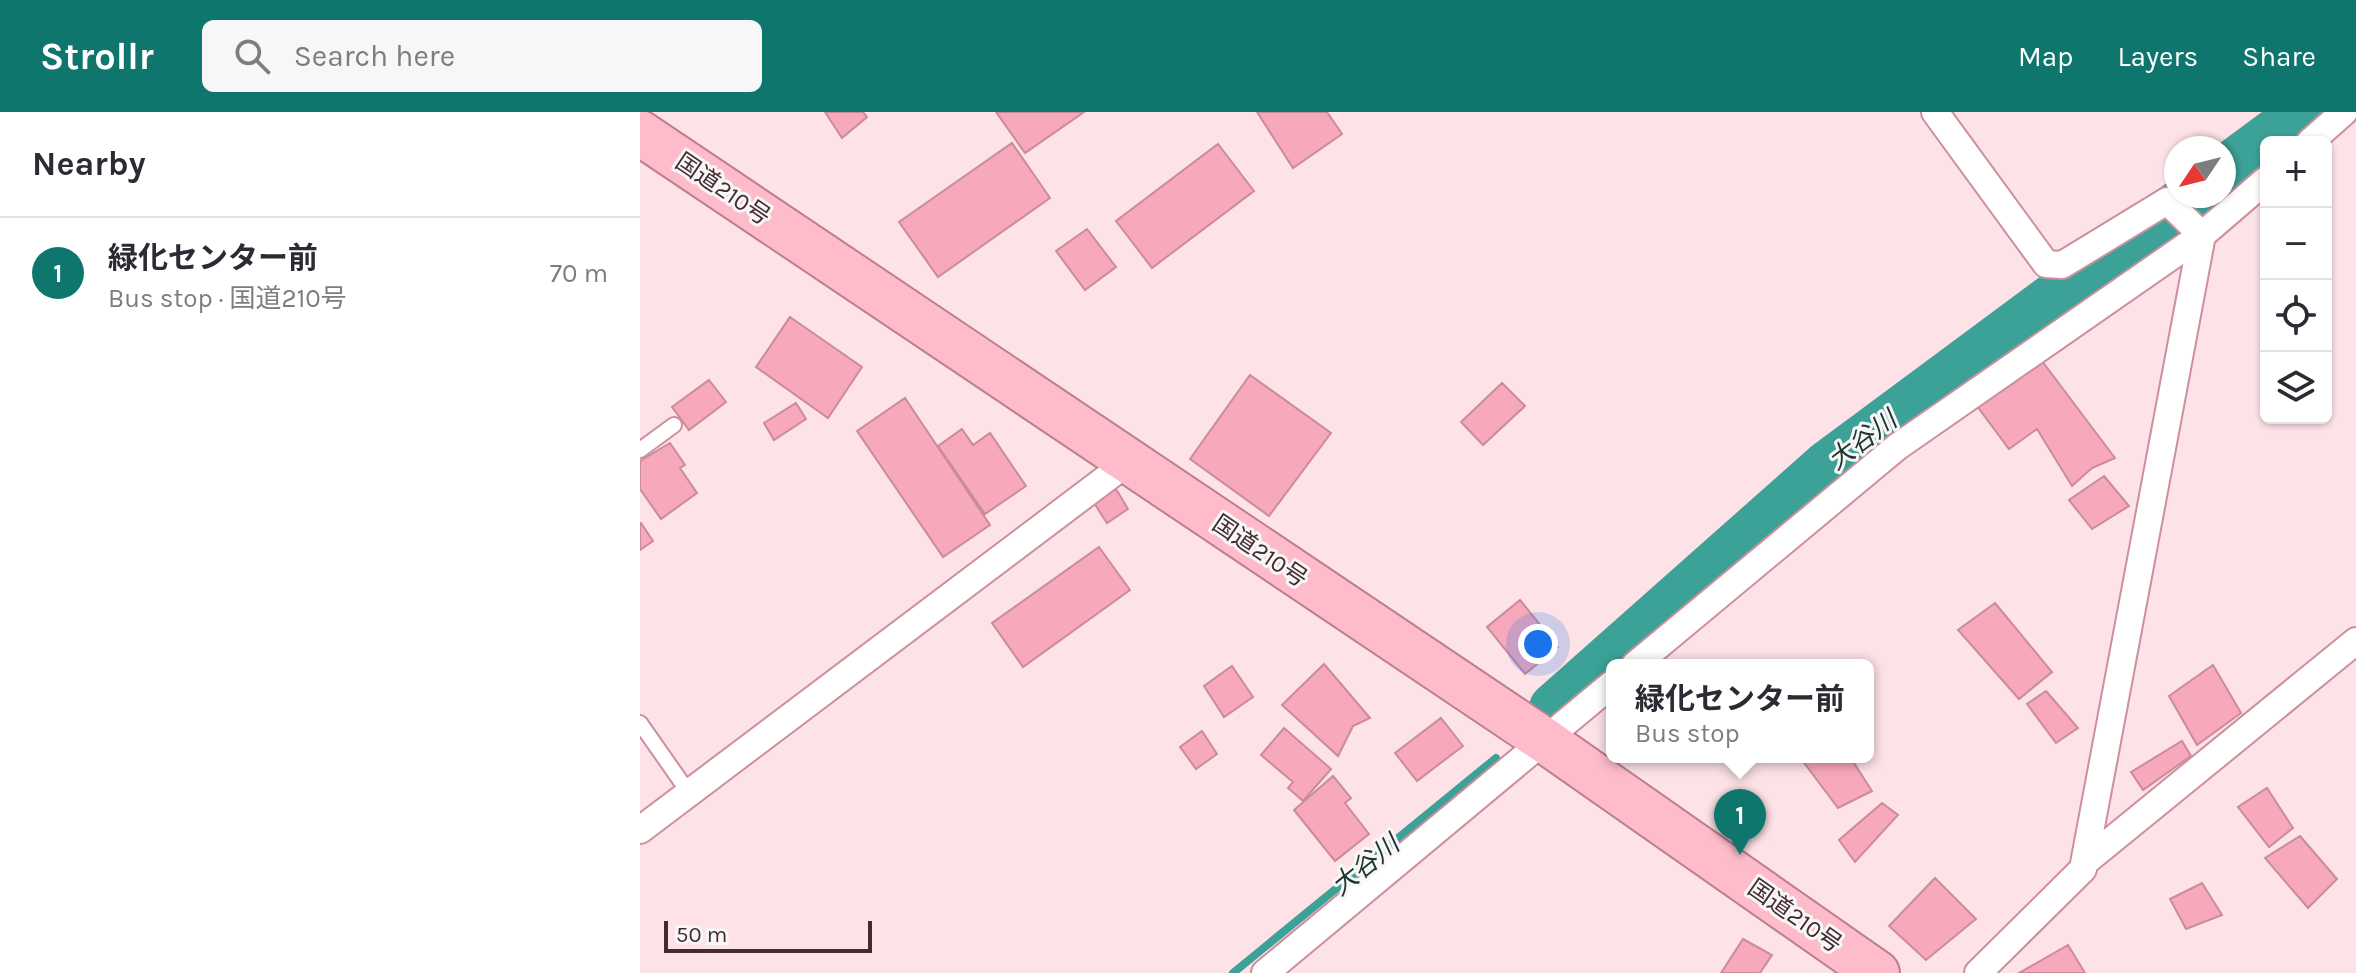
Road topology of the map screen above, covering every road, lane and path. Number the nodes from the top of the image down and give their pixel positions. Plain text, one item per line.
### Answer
1 (1935, 112) edge
2 (2344, 112) edge
3 (640, 133) edge
4 (2317, 136) edge
5 (2260, 185) edge
6 (2202, 235) junction
7 (674, 425) dead end
8 (640, 450) edge
9 (1128, 462) junction
10 (2356, 641) edge
11 (1642, 659) edge
12 (1606, 689) edge
13 (640, 723) edge
14 (1544, 740) junction
15 (689, 793) junction
16 (640, 830) edge
17 (2085, 862) junction
18 (1265, 973) edge
19 (1877, 973) edge
20 (1978, 973) edge

1 - 6 street
2 - 4 street
3 - 9 highway, 国道210号
5 - 6 street
6 - 11 street
6 - 17 street
7 - 8 lane
9 - 14 highway, 国道210号
9 - 15 street
10 - 17 street
12 - 14 street
13 - 15 lane
14 - 18 street
14 - 19 highway, 国道210号
15 - 16 street
17 - 20 street

